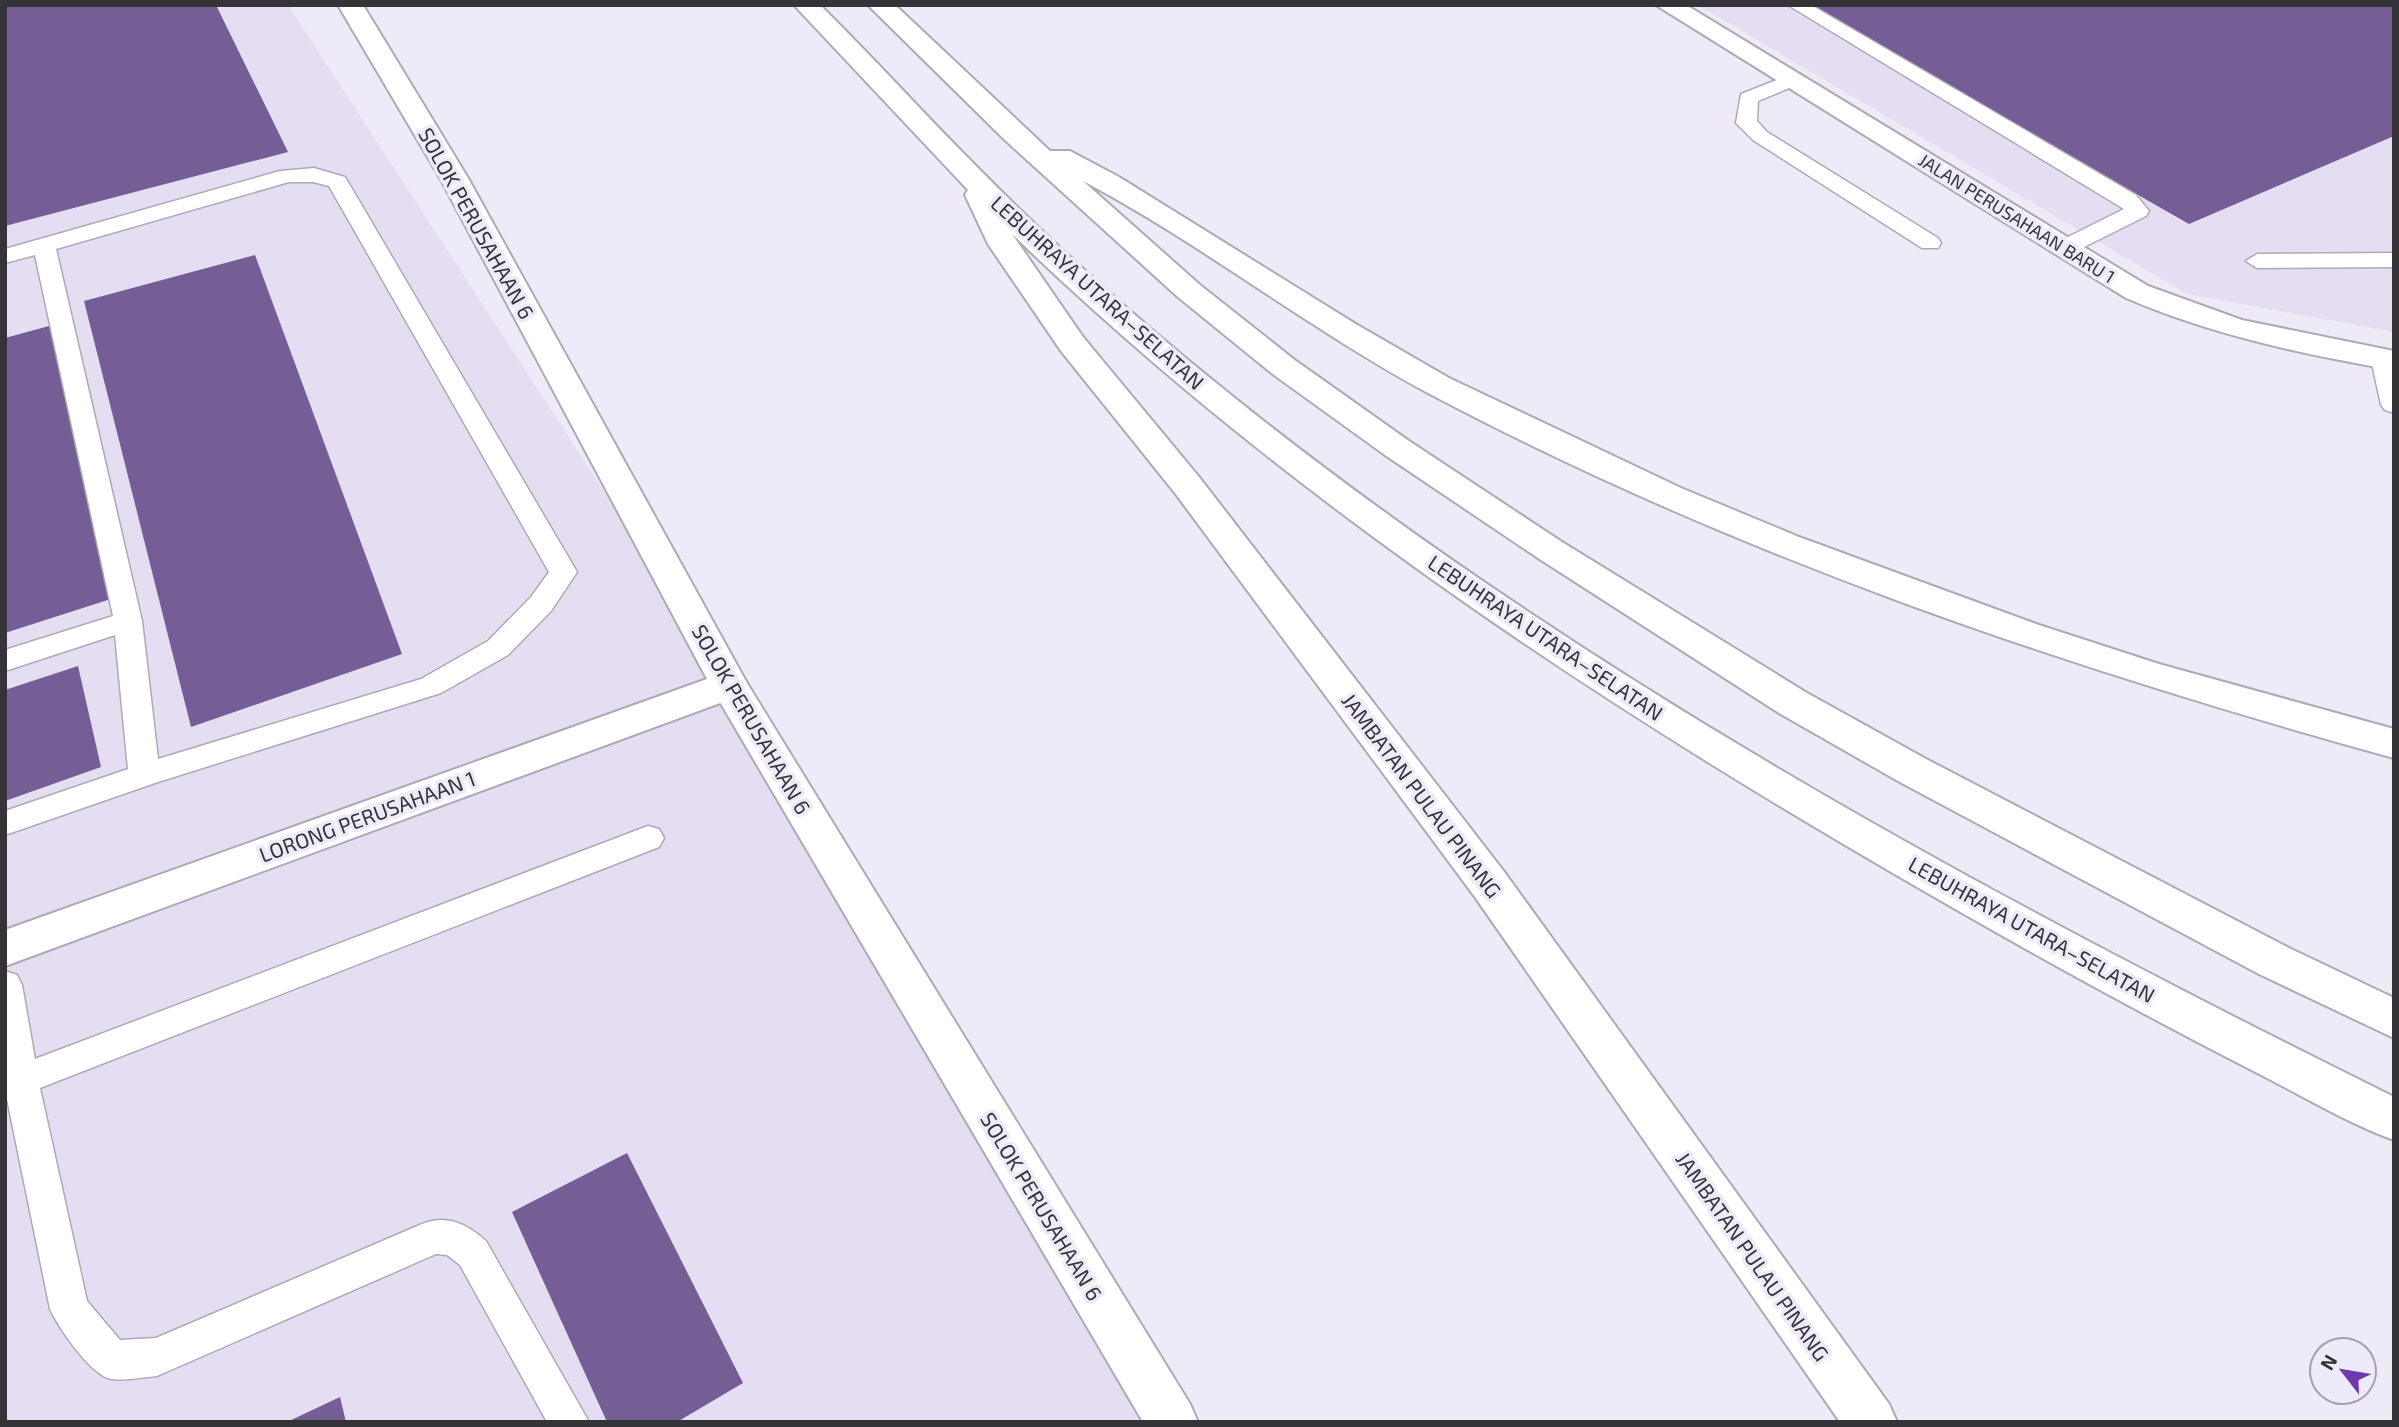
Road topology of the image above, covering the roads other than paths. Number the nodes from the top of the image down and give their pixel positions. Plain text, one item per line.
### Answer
1 (350, 5) edge
2 (806, 5) edge
3 (880, 5) edge
4 (1668, 5) edge
5 (1797, 5) edge
6 (1792, 80) junction
7 (1015, 134) junction
8 (969, 174) junction
9 (1930, 243) dead end
10 (44, 244) junction
11 (2066, 247) junction
12 (5, 256) edge
13 (2394, 260) edge
14 (2257, 261) dead end
15 (2388, 360) edge
16 (2394, 405) edge
17 (128, 621) junction
18 (5, 661) edge
19 (729, 685) junction
20 (2394, 744) edge
21 (144, 775) junction
22 (5, 823) edge
23 (648, 838) dead end
24 (5, 948) edge
25 (5, 985) edge
26 (2394, 1019) edge
27 (21, 1080) junction
28 (2394, 1120) edge
29 (569, 1422) edge
30 (1172, 1422) edge
31 (1871, 1422) edge

1 - 19 main road, SOLOK PERUSAHAAN 6
2 - 8 main road, LEBUHRAYA UTARA–SELATAN
3 - 7 main road
4 - 6 main road, JALAN PERUSAHAAN BARU 1
5 - 11 lane
6 - 9 lane
6 - 11 main road, JALAN PERUSAHAAN BARU 1
7 - 20 main road
7 - 26 main road
8 - 28 main road, LEBUHRAYA UTARA–SELATAN
8 - 31 main road, JAMBATAN PULAU PINANG
10 - 12 lane
10 - 17 lane
10 - 21 lane
11 - 15 main road, JALAN PERUSAHAAN BARU 1
13 - 14 lane
15 - 16 lane
17 - 18 lane
17 - 21 lane
19 - 24 main road, LORONG PERUSAHAAN 1
19 - 30 main road, SOLOK PERUSAHAAN 6
21 - 22 lane
23 - 27 lane
25 - 27 lane
27 - 29 lane

